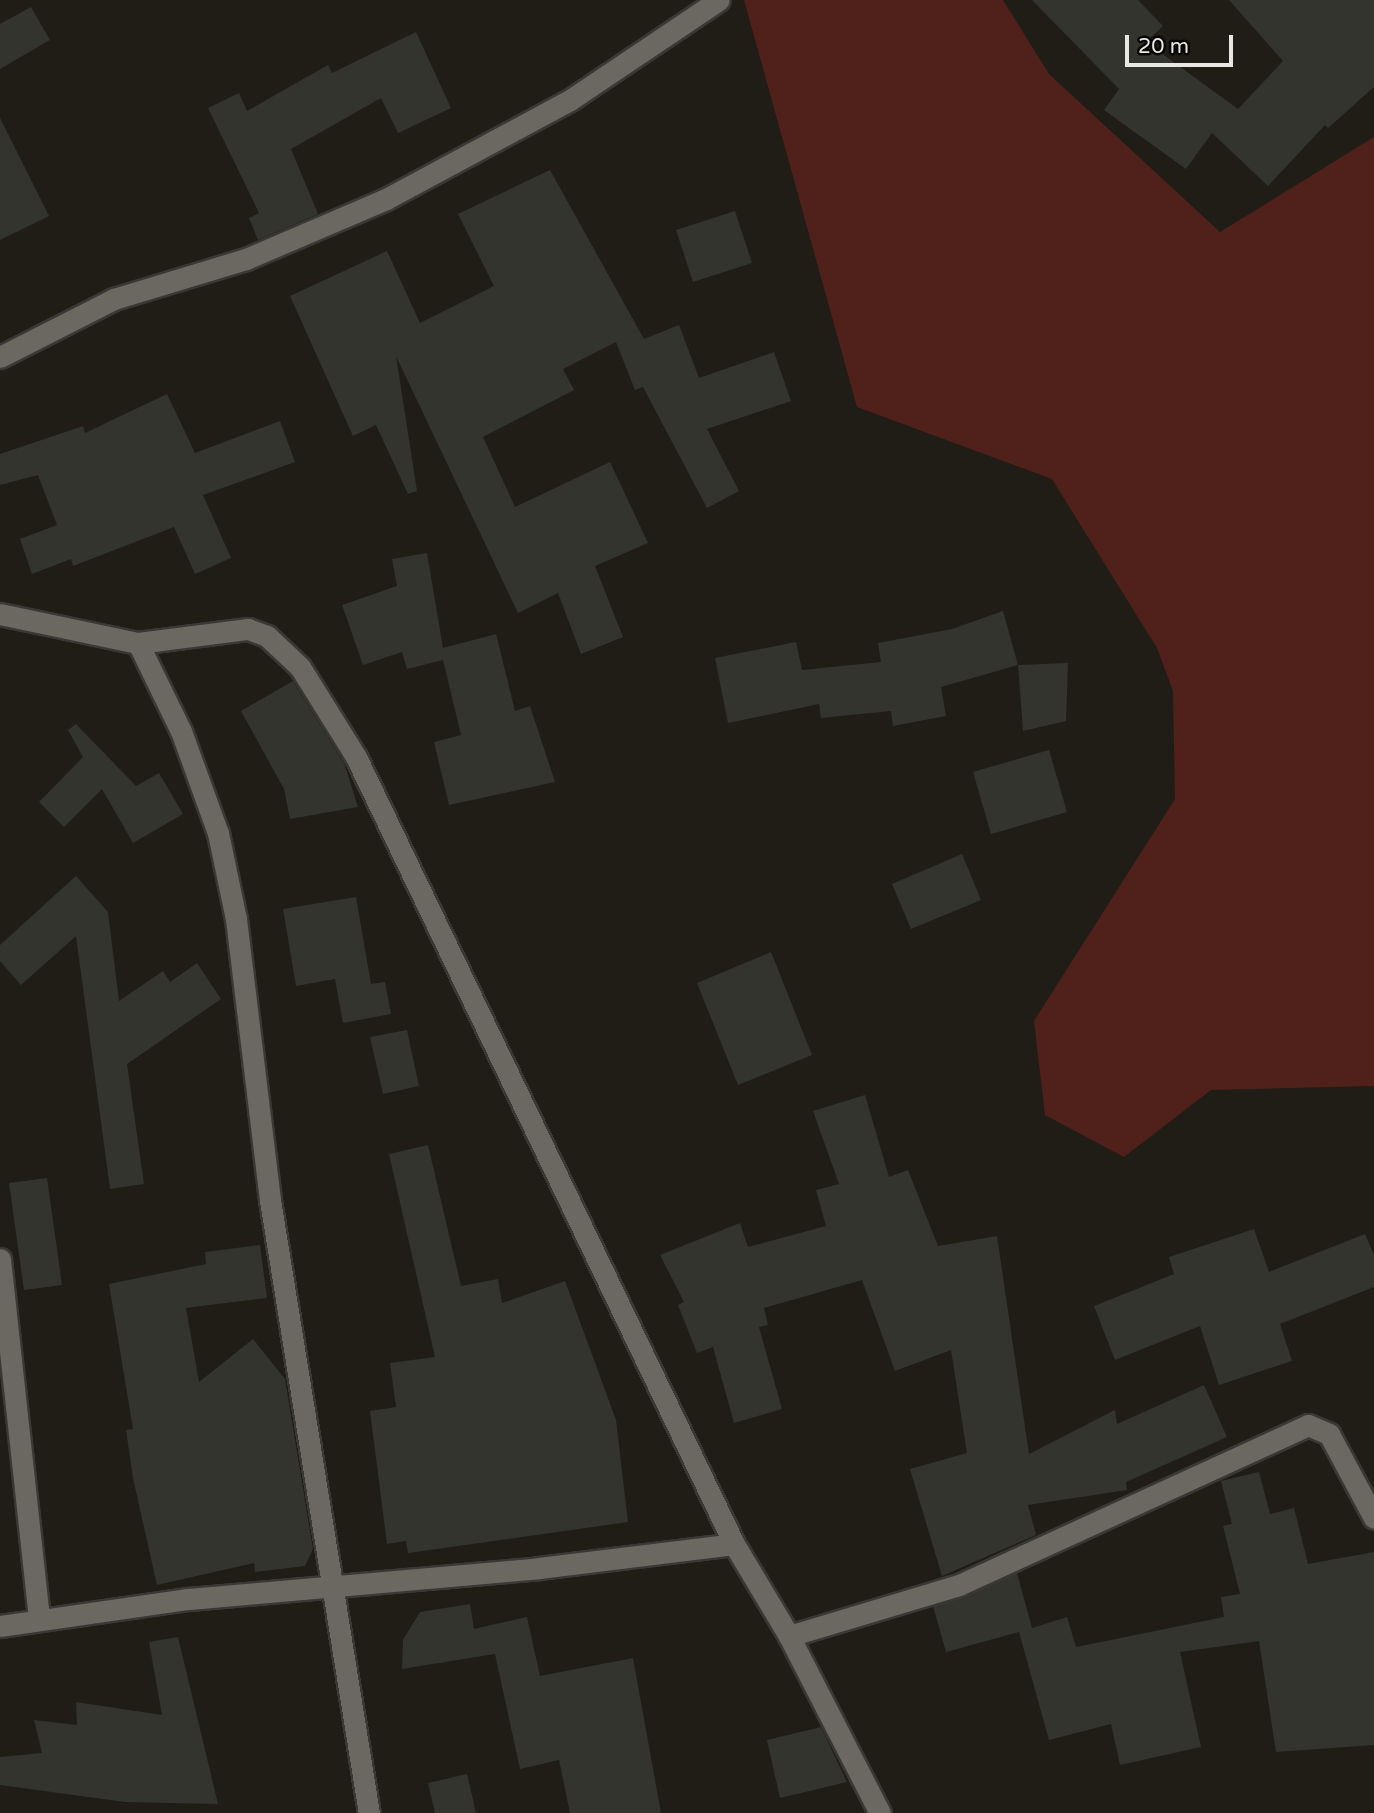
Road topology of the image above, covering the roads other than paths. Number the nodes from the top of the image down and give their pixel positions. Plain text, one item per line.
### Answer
1 (719, 0) edge
2 (0, 357) edge
3 (0, 614) edge
4 (138, 643) junction
5 (0, 1259) edge
6 (1374, 1518) edge
7 (734, 1544) junction
8 (333, 1586) junction
9 (39, 1619) junction
10 (0, 1626) edge
11 (789, 1636) junction
12 (369, 1813) edge
13 (880, 1813) edge

1 - 2 street
3 - 4 street
4 - 7 street
4 - 8 street
5 - 9 street
6 - 11 street
7 - 8 street
7 - 11 street
8 - 9 street
8 - 12 street
9 - 10 street
11 - 13 street

